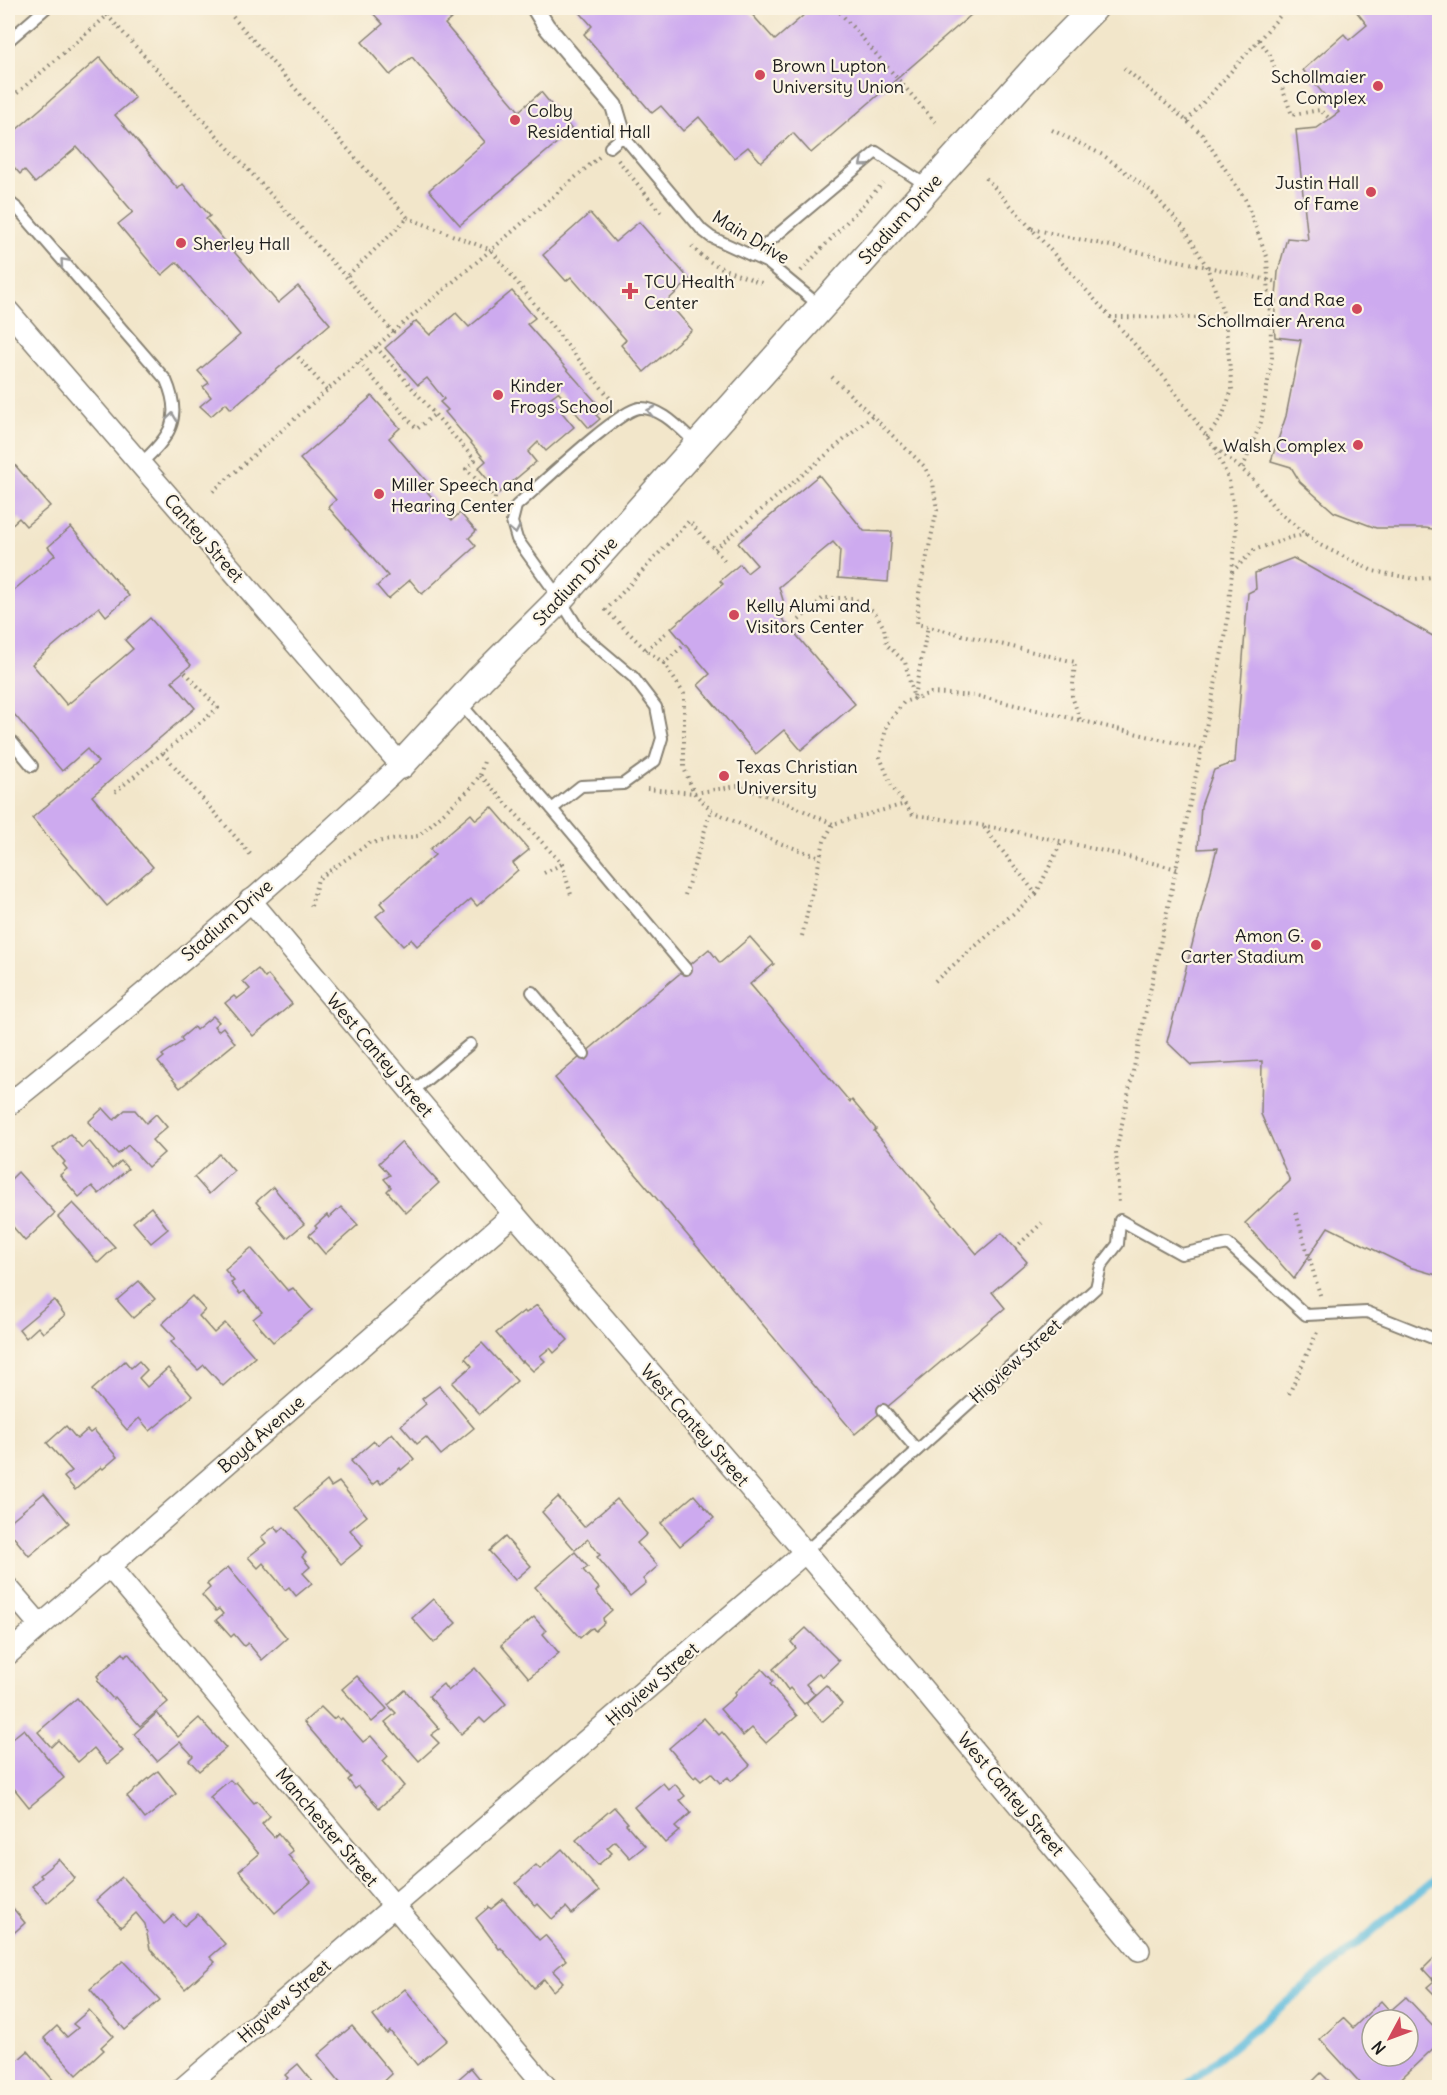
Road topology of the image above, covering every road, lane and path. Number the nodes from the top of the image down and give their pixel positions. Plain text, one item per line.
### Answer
1 (46, 8) edge
2 (116, 8) edge
3 (225, 8) edge
4 (536, 8) edge
5 (836, 8) edge
6 (1094, 8) edge
7 (1287, 8) edge
8 (107, 15) junction
9 (1259, 40) junction
10 (8, 41) edge
11 (1124, 68) dead end
12 (8, 101) edge
13 (1330, 119) dead end
14 (1187, 121) junction
15 (937, 124) dead end
16 (1052, 130) dead end
17 (616, 141) junction
18 (986, 178) dead end
19 (883, 183) dead end
20 (928, 187) junction
21 (8, 201) edge
22 (408, 218) junction
23 (1031, 229) junction
24 (491, 250) junction
25 (752, 256) junction
26 (1207, 267) junction
27 (346, 277) junction
28 (1268, 280) junction
29 (792, 281) junction
30 (1277, 282) dead end
31 (821, 307) junction
32 (8, 311) edge
33 (1110, 317) junction
34 (1225, 318) junction
35 (1272, 321) junction
36 (393, 332) junction
37 (376, 347) junction
38 (298, 357) dead end
39 (359, 362) junction
40 (832, 377) dead end
41 (327, 390) junction
42 (616, 404) dead end
43 (435, 414) junction
44 (872, 416) junction
45 (1207, 437) junction
46 (697, 445) junction
47 (1215, 448) junction
48 (140, 464) junction
49 (1242, 470) junction
50 (212, 492) dead end
51 (494, 518) dead end
52 (1308, 534) junction
53 (715, 549) junction
54 (726, 562) dead end
55 (1232, 573) junction
56 (1440, 576) edge
57 (560, 599) junction
58 (799, 620) dead end
59 (928, 626) junction
60 (668, 631) dead end
61 (682, 647) dead end
62 (646, 650) junction
63 (664, 663) junction
64 (184, 671) dead end
65 (914, 699) junction
66 (459, 702) junction
67 (1080, 720) junction
68 (8, 737) edge
69 (1202, 749) junction
70 (163, 753) junction
71 (401, 765) junction
72 (32, 766) dead end
73 (623, 784) junction
74 (115, 792) dead end
75 (694, 793) junction
76 (905, 804) junction
77 (552, 809) junction
78 (711, 810) junction
79 (833, 824) junction
80 (982, 825) junction
81 (1062, 841) junction
82 (251, 855) dead end
83 (820, 857) junction
84 (562, 864) junction
85 (1177, 869) junction
86 (544, 873) dead end
87 (1036, 894) junction
88 (685, 895) dead end
89 (572, 898) dead end
90 (250, 900) junction
91 (311, 906) dead end
92 (802, 936) dead end
93 (686, 969) dead end
94 (935, 981) dead end
95 (532, 992) dead end
96 (470, 1044) dead end
97 (584, 1054) dead end
98 (412, 1092) junction
99 (8, 1105) edge
100 (514, 1214) junction
101 (1120, 1220) junction
102 (1042, 1222) dead end
103 (1015, 1248) dead end
104 (1440, 1341) edge
105 (883, 1410) dead end
106 (917, 1450) junction
107 (804, 1552) junction
108 (108, 1565) junction
109 (8, 1588) edge
110 (40, 1625) junction
111 (8, 1654) edge
112 (394, 1907) junction
113 (1139, 1950) dead end
114 (183, 2088) edge
115 (546, 2088) edge

1 - 10 lane
2 - 8 path
3 - 22 path
4 - 17 street
5 - 15 path
6 - 20 street, Stadium Drive
7 - 9 path
8 - 12 path
8 - 27 path
9 - 13 path
9 - 14 path
11 - 14 path
14 - 28 path
16 - 26 path
17 - 24 path
17 - 25 lane, Main Drive
18 - 23 path
19 - 29 path
20 -> 25 lane
20 - 31 street, Stadium Drive
48 -> 21 lane
22 - 24 path
22 - 27 path
23 - 26 path
23 - 33 path
24 - 36 path
24 - 42 path
25 - 29 lane, Main Drive
26 - 28 path
26 - 34 path
27 - 36 path
28 - 30 path
28 - 35 path
29 - 31 lane, Main Drive
31 - 46 street, Stadium Drive
32 - 48 street, Cantey Street
33 - 34 path
33 - 45 path
34 - 35 path
34 - 45 path
35 - 49 path
36 - 37 path
37 - 39 path
37 - 43 path
38 - 41 path
39 - 41 path
39 - 43 path
40 - 44 path
41 - 50 path
43 - 51 path
44 - 53 path
44 - 59 path
45 - 47 path
46 - 57 street, Stadium Drive
46 -> 57 lane
47 - 49 path
47 - 55 path
48 - 71 street, Cantey Street
49 - 52 path
52 - 55 path
52 - 56 path
53 - 54 path
53 - 62 path
55 - 69 path
57 - 66 street, Stadium Drive
57 - 73 lane
58 - 65 path
59 - 65 path
59 - 67 path
60 - 62 path
61 - 63 path
62 - 63 path
63 - 75 path
64 - 70 path
65 - 67 path
65 - 76 path
66 - 71 street, Stadium Drive
66 - 77 lane
67 - 69 path
68 - 72 lane
69 - 85 path
70 - 74 path
70 - 82 path
71 - 90 street, Stadium Drive
73 - 75 path
73 - 77 lane
75 - 78 path
75 - 79 path
76 - 79 path
76 - 80 path
77 - 93 lane
78 - 83 path
78 - 88 path
79 - 83 path
80 - 81 path
80 - 87 path
81 - 85 path
81 - 87 path
83 - 92 path
84 - 86 path
84 - 89 path
84 - 91 path
85 - 101 path
87 - 94 path
90 - 98 street, West Cantey Street
90 - 99 street, Stadium Drive
95 - 97 lane
96 - 98 lane
98 - 100 street, West Cantey Street
100 - 107 street, West Cantey Street
100 - 108 street, Boyd Avenue
101 - 104 lane
101 - 106 lane, Higview Street
102 - 103 path
105 - 106 lane
106 - 107 lane, Higview Street
107 - 112 street, Higview Street
107 - 113 street, West Cantey Street
108 - 110 street, Boyd Avenue
108 - 112 street, Manchester Street
109 - 110 street
110 - 111 street, Boyd Avenue
112 - 114 street, Higview Street
112 - 115 street, Manchester Street

